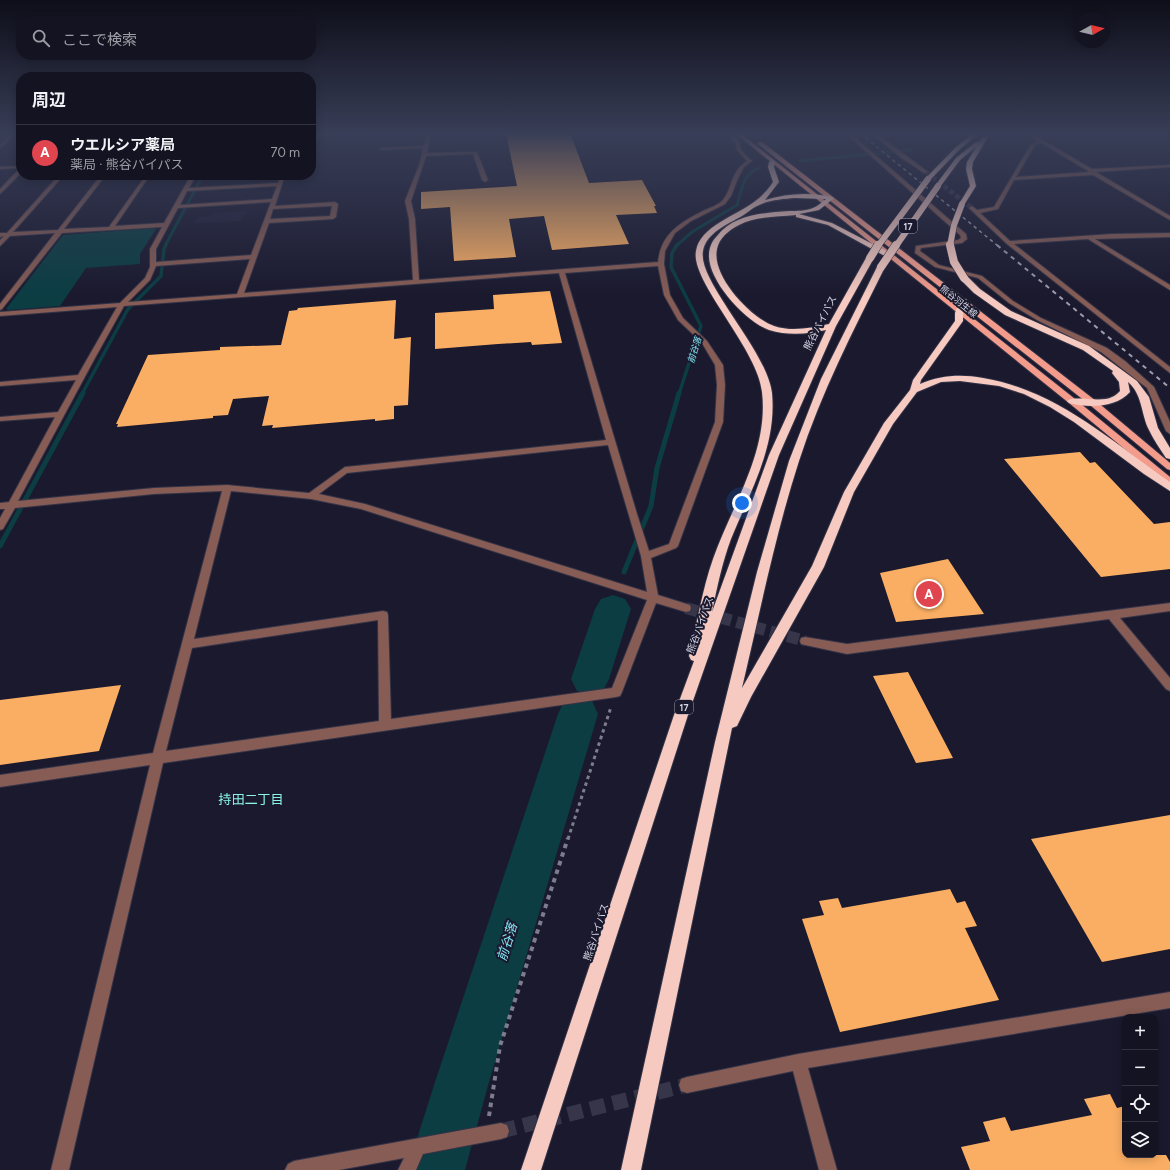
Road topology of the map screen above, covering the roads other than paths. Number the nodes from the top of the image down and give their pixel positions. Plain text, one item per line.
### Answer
1 (50, 188) edge
2 (94, 188) edge
3 (139, 188) edge
4 (224, 188) edge
5 (279, 188) edge
6 (414, 188) edge
7 (731, 188) edge
8 (773, 188) edge
9 (805, 188) edge
10 (818, 188) edge
11 (910, 188) edge
12 (918, 188) edge
13 (937, 188) edge
14 (972, 188) edge
15 (1008, 188) edge
16 (1118, 188) edge
17 (186, 190) joint
18 (816, 196) junction
19 (832, 198) junction
20 (274, 200) junction
21 (825, 203) junction
22 (757, 204) junction
23 (176, 207) junction
24 (271, 208) junction
25 (780, 214) junction
26 (1170, 218) edge
27 (267, 221) junction
28 (166, 225) junction
29 (111, 228) junction
30 (60, 232) junction
31 (8, 234) junction
32 (0, 235) edge
33 (1170, 235) edge
34 (1090, 238) junction
35 (1009, 242) junction
36 (0, 244) edge
37 (886, 253) junction
38 (254, 257) junction
39 (875, 262) junction
40 (153, 264) junction
41 (661, 264) junction
42 (561, 271) junction
43 (416, 281) junction
44 (1170, 288) edge
45 (240, 296) junction
46 (963, 302) junction
47 (121, 306) junction
48 (2, 312) edge
49 (959, 312) junction
50 (0, 320) edge
51 (832, 326) junction
52 (1111, 365) junction
53 (1170, 371) edge
54 (82, 377) junction
55 (0, 384) edge
56 (914, 390) junction
57 (1072, 401) junction
58 (1093, 403) junction
59 (60, 414) junction
60 (0, 419) edge
61 (1170, 431) edge
62 (612, 442) junction
63 (1170, 456) edge
64 (1170, 466) edge
65 (1170, 482) edge
66 (227, 488) junction
67 (1170, 488) edge
68 (312, 496) junction
69 (13, 505) junction
70 (0, 506) edge
71 (0, 527) edge
72 (646, 556) junction
73 (654, 598) junction
74 (686, 608) tunnel mouth
75 (1170, 608) edge
76 (1112, 615) junction
77 (805, 640) tunnel mouth
78 (187, 644) junction
79 (1170, 686) edge
80 (682, 715) junction
81 (385, 725) junction
82 (722, 742) junction
83 (158, 758) junction
84 (0, 780) edge
85 (1170, 1000) edge
86 (798, 1062) junction
87 (687, 1085) tunnel mouth
88 (490, 1133) tunnel mouth
89 (419, 1145) junction
90 (60, 1170) edge
91 (294, 1170) edge
92 (407, 1170) edge
93 (531, 1170) edge
94 (630, 1170) edge
95 (828, 1170) edge

1 - 31 street
2 - 30 street
3 - 29 street
4 - 17 street
5 - 20 street
6 - 43 street
7 - 41 street
8 - 22 highway
9 - 18 main road, 熊谷羽生線
10 - 19 main road, 熊谷羽生線
11 - 61 street
12 - 39 highway, 熊谷バイパス / 17, bridge
13 - 39 highway, 熊谷バイパス / 17, bridge
14 - 52 highway, bridge
15 - 35 street
16 - 26 street
17 - 23 street
18 - 19 highway
18 - 21 main road, 熊谷羽生線
18 - 22 highway
19 - 21 highway
19 - 46 main road, 熊谷羽生線
20 - 23 street
20 - 24 street
21 - 25 highway
21 - 37 main road, 熊谷羽生線
22 - 80 highway
23 - 28 street
24 - 27 street
24 - 27 street
25 - 37 highway
25 - 51 highway
27 - 38 street
28 - 29 street
28 - 40 street
29 - 30 street
30 - 31 street
30 - 48 street
31 - 32 street
31 - 36 street
33 - 34 street
34 - 35 street
34 - 44 street
35 - 53 street
37 - 49 main road, 熊谷羽生線
38 - 40 street
38 - 45 street
39 - 51 highway, 熊谷バイパス / 17
39 - 82 highway, 熊谷バイパス / 17
40 - 47 street
41 - 42 street
41 - 72 street
42 - 43 street
42 - 62 street
43 - 45 street
45 - 47 street
46 - 49 highway
46 - 58 main road, 熊谷羽生線
47 - 48 street
47 - 54 street
48 - 50 street
49 - 56 highway
49 - 57 main road, 熊谷羽生線
51 - 80 highway, 熊谷バイパス / 17
52 - 58 highway
52 - 63 highway
54 - 55 street
54 - 59 street
56 - 67 highway
56 - 82 highway
57 - 58 highway
57 - 65 main road, 熊谷羽生線
58 - 64 main road, 熊谷羽生線
59 - 60 street
59 - 69 street
62 - 68 street
62 - 72 street
66 - 68 street
66 - 69 street
66 - 78 street
68 - 73 street
69 - 70 street
69 - 71 street
72 - 73 street
73 - 74 street
73 - 81 street
75 - 76 street
76 - 77 street
76 - 79 street
78 - 81 street
78 - 83 street
80 - 93 highway, 熊谷バイパス / 17
81 - 83 street
82 - 94 highway, 熊谷バイパス / 17
83 - 84 street
83 - 90 street
85 - 86 street
86 - 87 street
86 - 95 street
88 - 89 street
89 - 91 street
89 - 92 street

